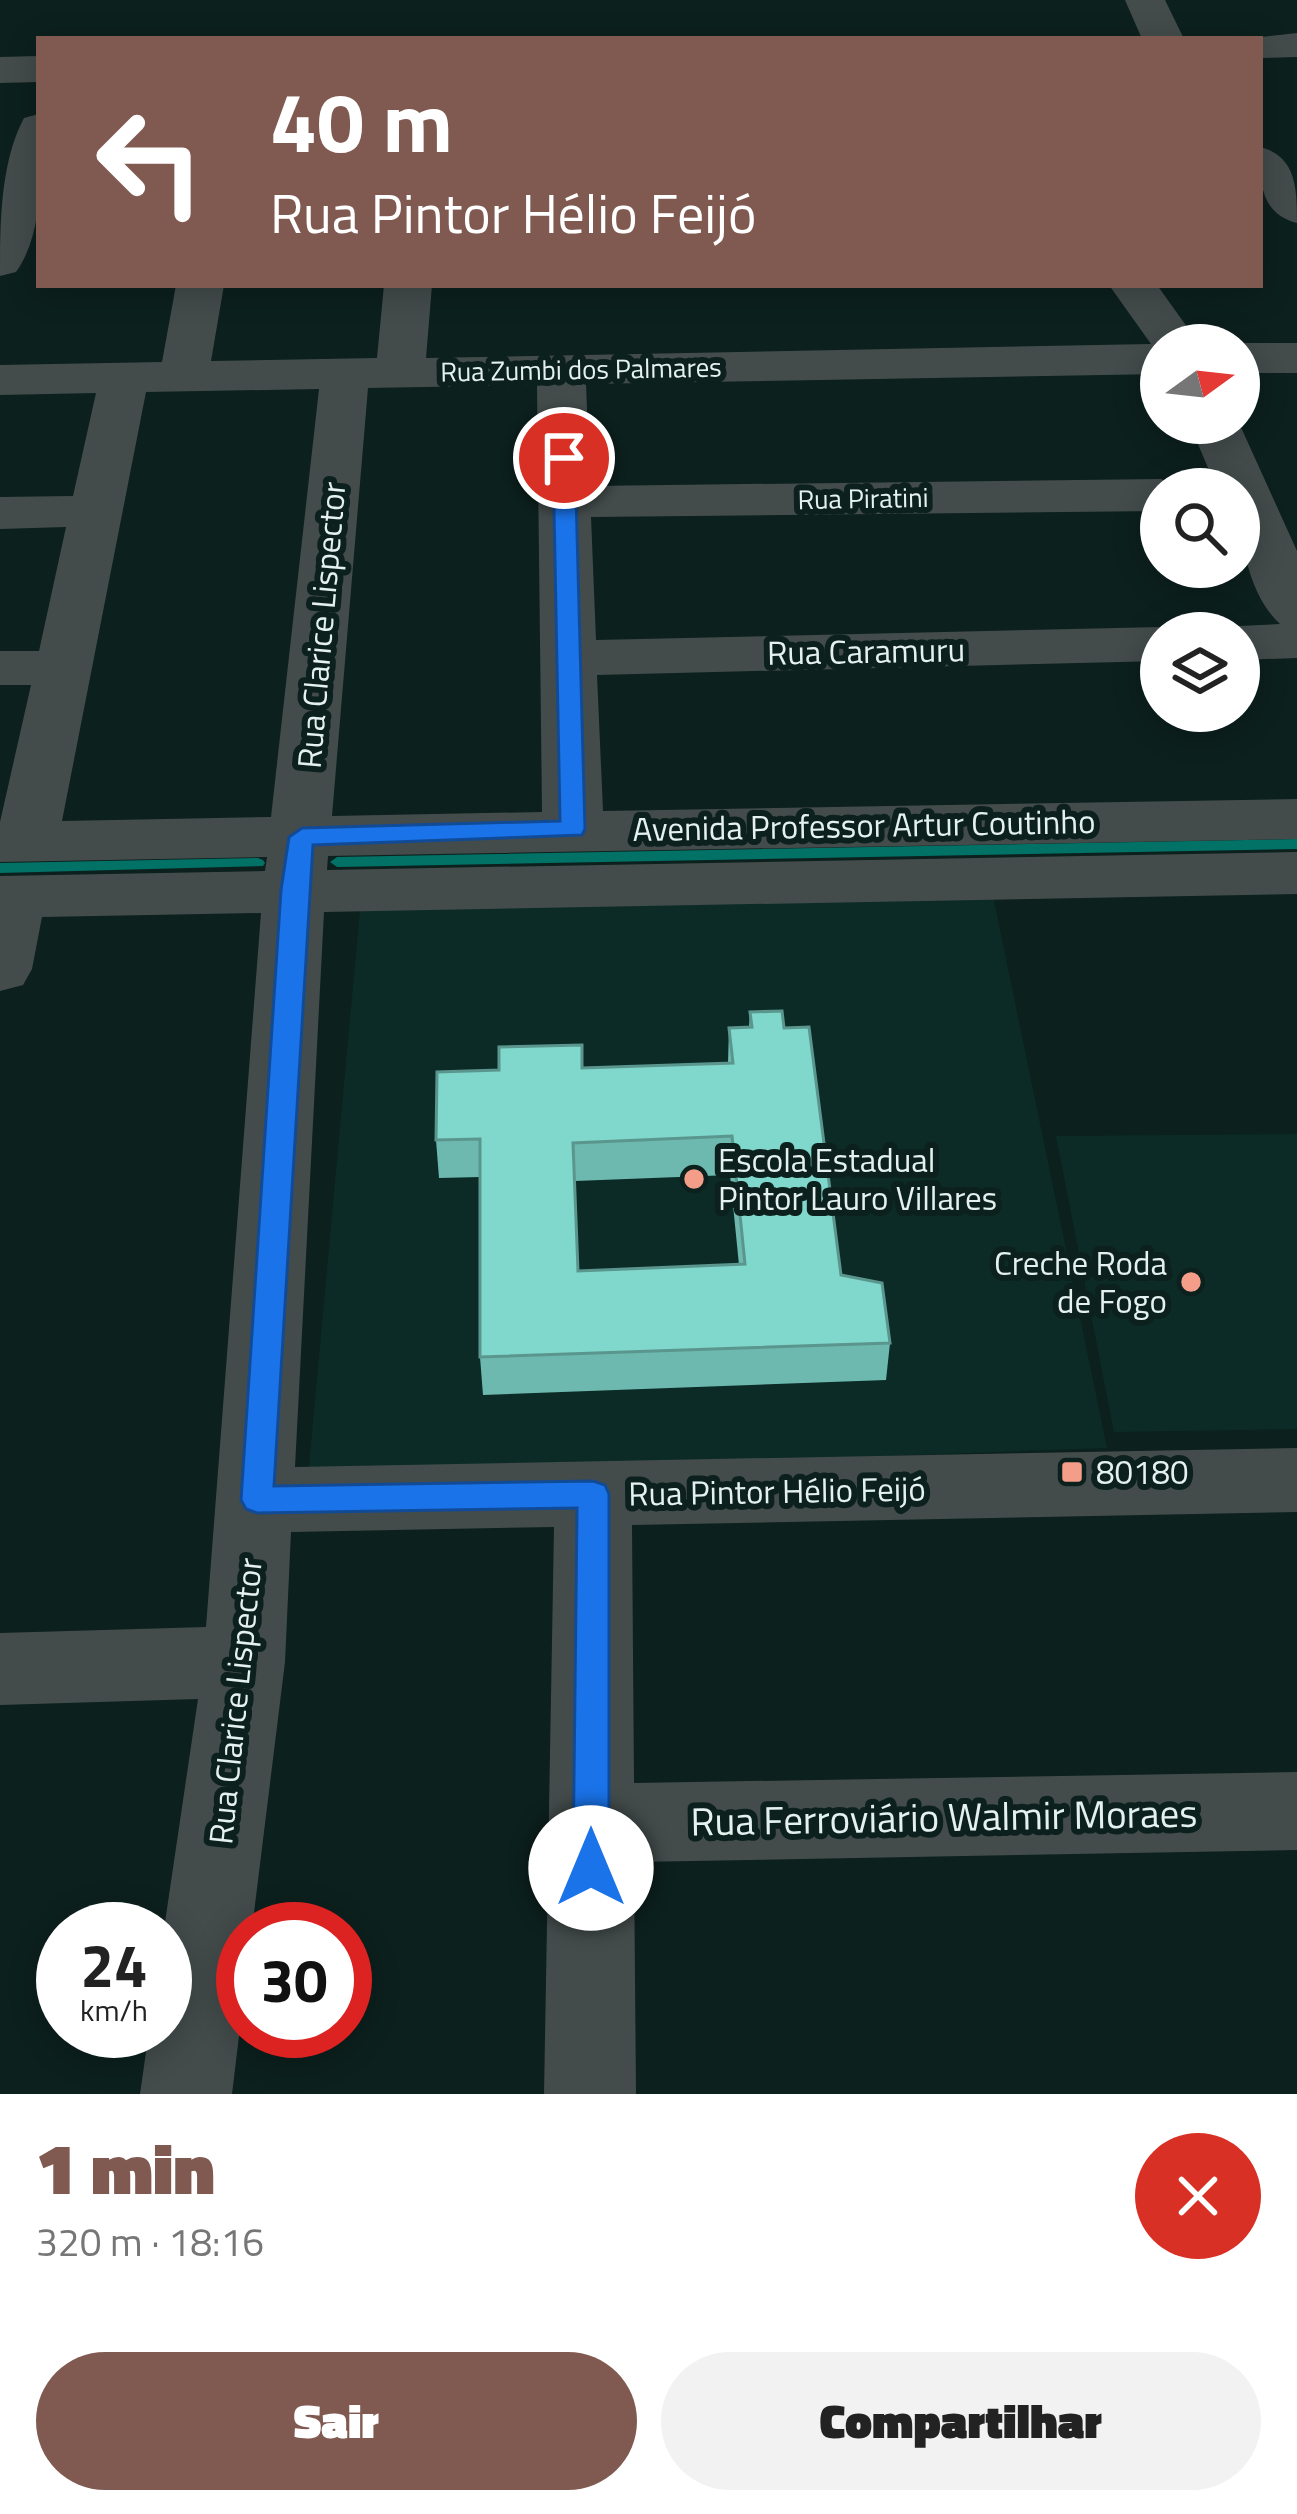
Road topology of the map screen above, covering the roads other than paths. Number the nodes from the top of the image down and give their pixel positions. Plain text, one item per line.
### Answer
1 (1145, 0) edge
2 (1161, 36) edge
3 (1297, 45) edge
4 (1263, 46) edge
5 (36, 69) edge
6 (0, 70) edge
7 (23, 146) edge
8 (1263, 164) edge
9 (1297, 209) edge
10 (0, 261) edge
11 (199, 288) edge
12 (408, 288) edge
13 (1134, 288) edge
14 (1161, 324) edge
15 (1140, 358) edge
16 (1260, 358) edge
17 (1297, 358) edge
18 (561, 371) junction
19 (400, 373) junction
20 (345, 374) junction
21 (184, 376) junction
22 (124, 378) junction
23 (0, 380) edge
24 (1140, 495) edge
25 (566, 502) junction
26 (99, 511) junction
27 (0, 512) edge
28 (1260, 533) edge
29 (1297, 612) edge
30 (1297, 641) edge
31 (1260, 642) edge
32 (1140, 644) edge
33 (571, 658) junction
34 (0, 668) edge
35 (66, 668) junction
36 (1297, 819) edge
37 (573, 829) junction
38 (298, 864) junction
39 (11, 869) edge
40 (1297, 873) edge
41 (0, 969) edge
42 (1297, 1480) edge
43 (593, 1494) junction
44 (257, 1500) junction
45 (244, 1662) junction
46 (0, 1669) edge
47 (1297, 1811) edge
48 (591, 1823) junction
49 (186, 2094) edge
50 (590, 2094) edge

1 - 2 street
3 - 4 street
5 - 6 street
7 - 10 street
8 - 9 street
11 - 21 street
12 - 19 street
13 - 14 street
15 - 18 street, Rua Zumbi dos Palmares
16 - 17 street
18 - 19 street, Rua Zumbi dos Palmares
18 - 25 street
19 - 20 street, Rua Zumbi dos Palmares
20 - 21 street, Rua Zumbi dos Palmares
20 - 38 street, Rua Clarice Lispector
21 - 22 street, Rua Zumbi dos Palmares
22 - 23 street, Rua Zumbi dos Palmares
22 - 26 street
24 - 25 street, Rua Piratini
25 - 33 street
26 - 27 street
26 - 35 street
28 - 29 street
30 - 31 street
32 - 33 street, Rua Caramuru
33 - 37 street
34 - 35 street
35 - 39 street
36 - 37 street, Avenida Professor Artur Coutinho
37 - 38 street, Avenida Professor Artur Coutinho
38 - 39 street, Avenida Professor Artur Coutinho
38 - 40 street, Avenida Professor Artur Coutinho
38 - 44 street, Rua Clarice Lispector
39 - 41 street
42 - 43 street, Rua Pintor Hélio Feijó
43 - 44 street, Rua Pintor Hélio Feijó
43 - 48 street
44 - 45 street, Rua Clarice Lispector
45 - 46 street
45 - 49 street, Rua Clarice Lispector
47 - 48 street, Rua Ferroviário Walmir Moraes
48 - 50 street

